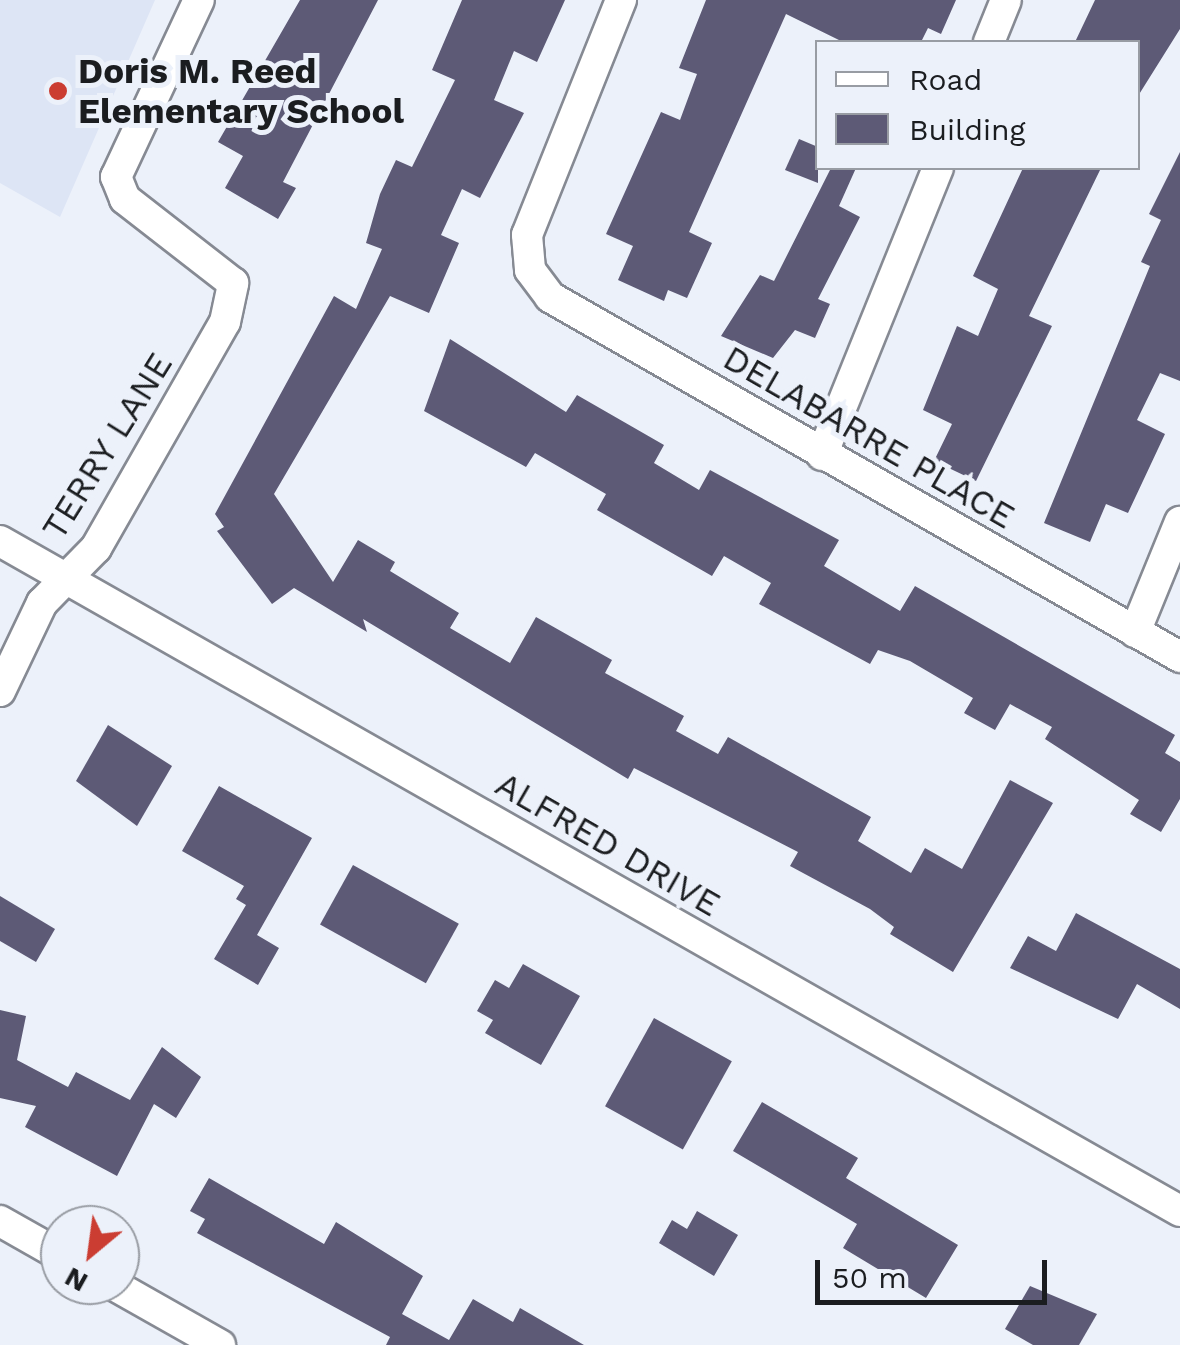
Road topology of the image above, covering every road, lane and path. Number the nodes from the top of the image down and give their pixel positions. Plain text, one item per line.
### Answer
1 (199, 0) edge
2 (621, 0) edge
3 (1006, 0) edge
4 (990, 40) edge
5 (937, 170) edge
6 (822, 455) junction
7 (1180, 522) edge
8 (0, 541) edge
9 (66, 579) junction
10 (1135, 632) junction
11 (1180, 657) edge
12 (0, 692) edge
13 (1180, 1211) edge
14 (0, 1221) edge
15 (40, 1243) edge
16 (140, 1300) edge
17 (220, 1345) edge

1 - 9 street, TERRY LANE
2 - 6 street, DELABARRE PLACE
3 - 4 street
5 - 6 street
6 - 10 street, DELABARRE PLACE
7 - 10 street
8 - 9 street, ALFRED DRIVE
9 - 12 street, TERRY LANE
9 - 13 street, ALFRED DRIVE
10 - 11 street, DELABARRE PLACE
14 - 15 street
16 - 17 street

